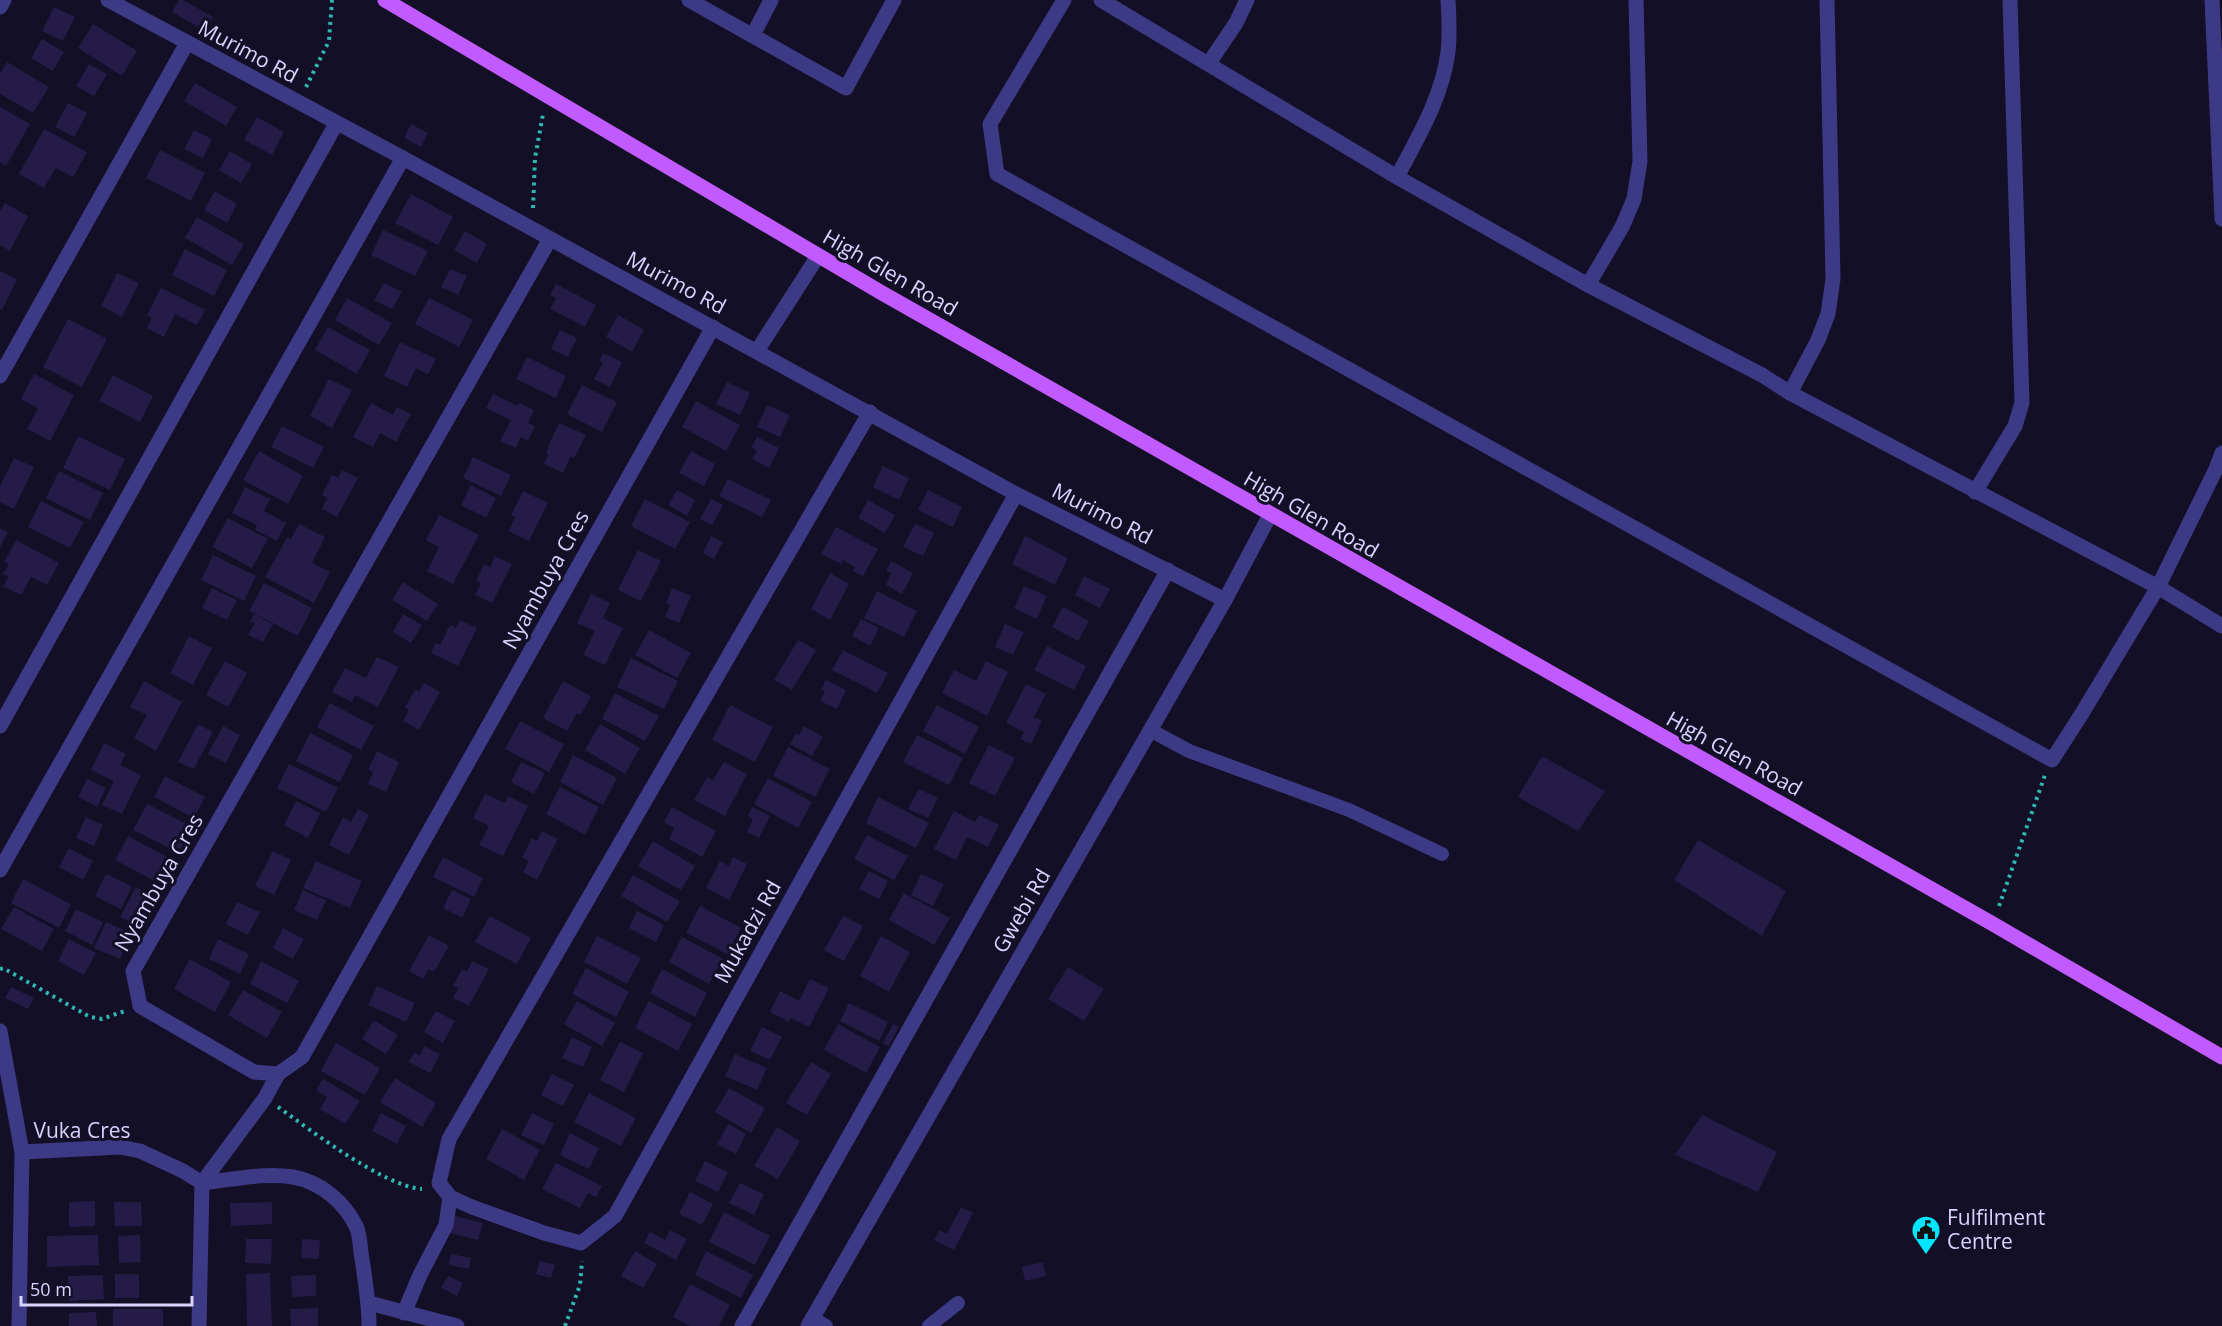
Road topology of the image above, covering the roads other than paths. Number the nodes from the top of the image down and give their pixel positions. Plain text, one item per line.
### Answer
1 (4, 0) edge
2 (108, 0) edge
3 (385, 0) edge
4 (689, 0) edge
5 (771, 0) edge
6 (894, 0) edge
7 (1064, 0) edge
8 (1101, 0) edge
9 (1247, 0) edge
10 (1448, 0) edge
11 (1636, 0) edge
12 (1827, 0) edge
13 (2010, 0) edge
14 (2212, 0) edge
15 (0, 7) edge
16 (753, 35) junction
17 (187, 43) junction
18 (1209, 63) junction
19 (336, 124) junction
20 (403, 158) junction
21 (1397, 177) junction
22 (2222, 219) edge
23 (550, 239) junction
24 (818, 256) junction
25 (1588, 285) junction
26 (713, 327) junction
27 (757, 351) junction
28 (0, 376) edge
29 (1790, 393) junction
30 (870, 412) junction
31 (2222, 453) edge
32 (1975, 492) junction
33 (1016, 494) junction
34 (1269, 515) junction
35 (1168, 570) junction
36 (2158, 587) junction
37 (1225, 600) junction
38 (2222, 626) edge
39 (0, 726) edge
40 (1150, 730) junction
41 (1442, 854) dead end
42 (0, 870) edge
43 (0, 1031) edge
44 (2222, 1057) edge
45 (278, 1074) junction
46 (22, 1152) junction
47 (202, 1183) junction
48 (450, 1197) junction
49 (369, 1303) junction
50 (958, 1303) dead end
51 (405, 1313) junction
52 (810, 1322) edge
53 (19, 1326) edge
54 (199, 1326) edge
55 (369, 1326) edge
56 (457, 1326) edge
57 (742, 1326) edge
58 (826, 1326) edge
59 (929, 1326) edge

1 - 15 street
2 - 17 street, Murimo Rd
3 - 24 main road, High Glen Road
4 - 16 street
5 - 16 street
6 - 16 street
7 - 36 street
8 - 18 street
9 - 18 street
10 - 21 street
11 - 25 street
12 - 29 street
13 - 32 street
14 - 22 street
17 - 19 street, Murimo Rd
17 - 28 street
18 - 21 street
19 - 20 street, Murimo Rd
19 - 39 street
20 - 23 street, Murimo Rd
20 - 42 street
21 - 25 street
23 - 26 street, Murimo Rd
23 - 45 street, Nyambuya Cres
24 - 27 street
24 - 34 main road, High Glen Road
25 - 29 street
26 - 27 street, Murimo Rd
26 - 45 street, Nyambuya Cres
27 - 30 street, Murimo Rd
29 - 32 street
30 - 33 street, Murimo Rd
30 - 48 street
31 - 36 street
32 - 36 street
33 - 35 street, Murimo Rd
33 - 48 street, Mukadzi Rd
34 - 37 street, Gwebi Rd
34 - 44 main road, High Glen Road
35 - 37 street, Murimo Rd
35 - 57 street
36 - 38 street
37 - 40 street, Gwebi Rd
40 - 41 lane
40 - 52 street, Gwebi Rd
43 - 46 street
45 - 47 street
46 - 47 street, Vuka Cres
46 - 53 street, Vuka Cres
47 - 49 street
47 - 54 street
48 - 51 street
49 - 51 street
49 - 55 street
50 - 59 lane
51 - 56 street
52 - 58 lane

